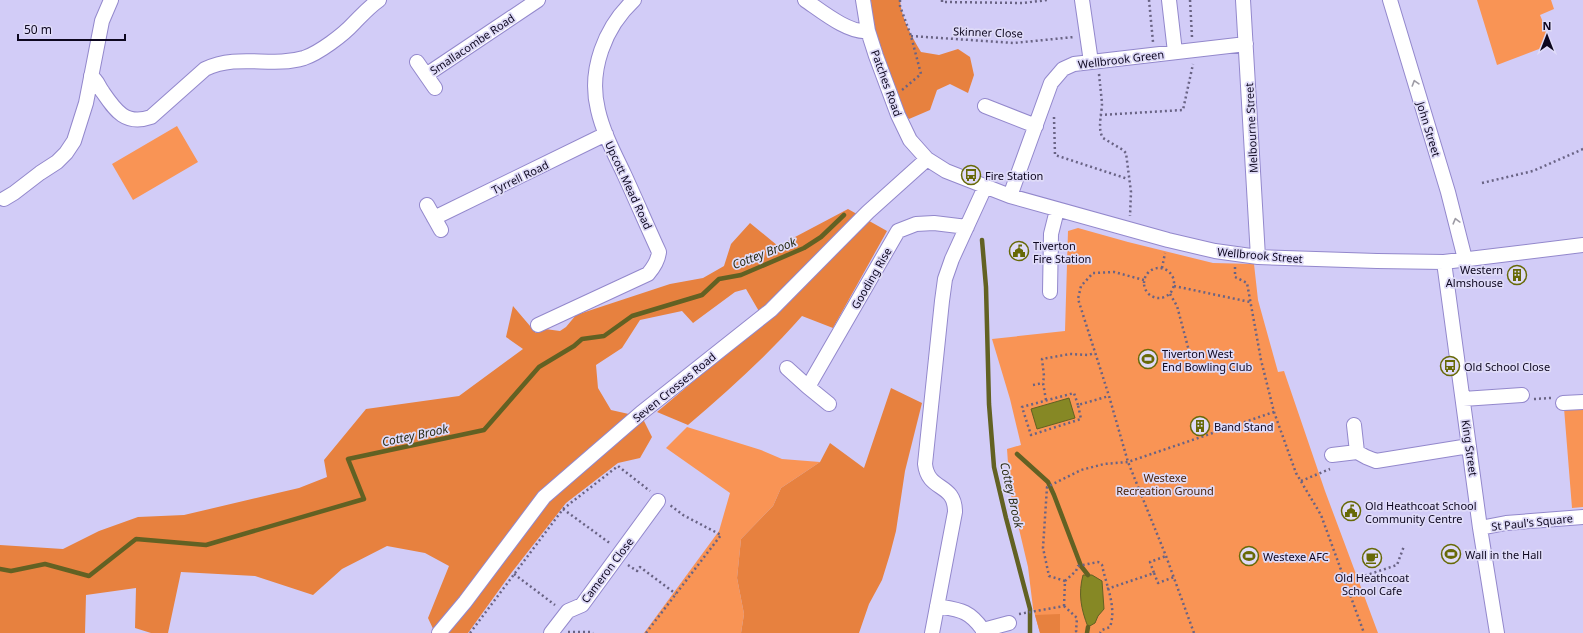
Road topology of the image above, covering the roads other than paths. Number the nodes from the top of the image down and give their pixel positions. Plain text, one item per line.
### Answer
1 (111, 0) edge
2 (378, 0) edge
3 (538, 0) edge
4 (804, 0) edge
5 (863, 0) edge
6 (1082, 0) edge
7 (1169, 0) edge
8 (1243, 0) edge
9 (1390, 0) edge
10 (626, 3) edge
11 (868, 31) junction
12 (1246, 44) junction
13 (1175, 52) junction
14 (417, 62) dead end
15 (1094, 62) junction
16 (426, 75) junction
17 (92, 76) junction
18 (435, 88) dead end
19 (985, 106) dead end
20 (1038, 119) junction
21 (606, 134) junction
22 (927, 159) junction
23 (985, 187) junction
24 (1010, 196) junction
25 (4, 199) dead end
26 (427, 205) dead end
27 (1057, 210) junction
28 (967, 227) junction
29 (1583, 245) edge
30 (1258, 257) junction
31 (1465, 259) junction
32 (1444, 262) junction
33 (1050, 292) dead end
34 (538, 325) dead end
35 (787, 368) dead end
36 (808, 387) junction
37 (1522, 395) dead end
38 (1462, 399) junction
39 (1583, 402) edge
40 (1563, 403) dead end
41 (829, 404) dead end
42 (1354, 424) dead end
43 (1470, 446) junction
44 (1357, 452) junction
45 (1332, 455) road end
46 (658, 501) dead end
47 (1583, 517) edge
48 (1480, 528) junction
49 (937, 606) junction
50 (1009, 624) dead end
51 (553, 630) edge
52 (983, 631) edge
53 (439, 633) edge
54 (932, 633) edge
55 (1497, 633) edge

1 - 17 street
2 - 17 street
3 - 16 street, Smallacombe Road
4 - 11 street
5 - 11 street, Patches Road
6 - 15 street
7 - 13 street, Wellbrook Green
8 - 12 street, Melbourne Street
31 -> 9 street, John Street
10 - 21 street, Upcott Mead Road
11 - 22 street, Patches Road
12 - 13 street, Wellbrook Green
12 - 30 street, Melbourne Street
13 - 15 street, Wellbrook Green
14 - 16 street, Smallacombe Road
15 - 20 street, Wellbrook Green
16 - 18 street, Smallacombe Road
17 - 25 street
19 - 20 street
20 - 24 street, Wellbrook Green
21 - 26 street, Tyrrell Road
21 - 34 street, Upcott Mead Road
22 - 23 street, Wellbrook Street
22 - 53 street, Seven Crosses Road
23 - 24 street, Wellbrook Street
23 - 28 street
24 - 27 street, Wellbrook Street
27 - 30 street, Wellbrook Street
27 - 33 street
28 - 36 street, Gooding Rise
28 - 49 street
29 - 31 street, Wellbrook Street
30 - 32 street, Wellbrook Street
31 - 32 street, Wellbrook Street
32 - 38 street, King Street
35 - 36 street
36 - 41 street
37 - 38 street
38 - 43 street, King Street
39 - 40 street
42 - 44 street
43 - 44 street
43 - 48 street, King Street
44 - 45 street
46 - 51 street, Cameron Close
47 - 48 street, St Paul's Square
48 - 55 street, King Street
49 - 52 street
49 - 54 street
50 - 52 street

